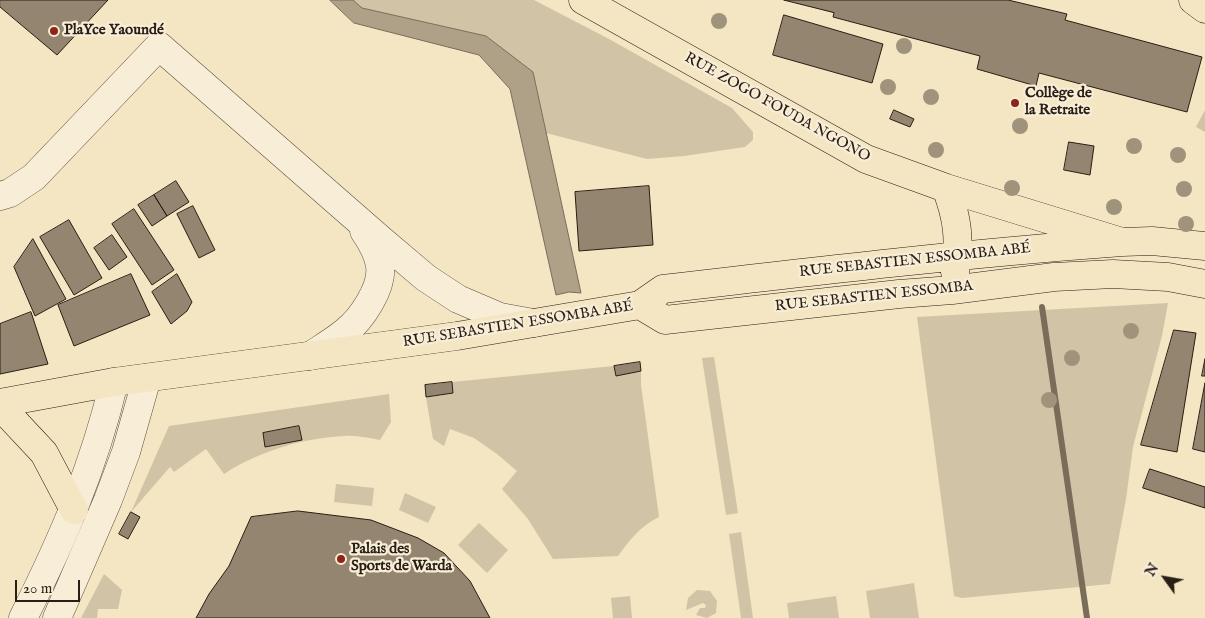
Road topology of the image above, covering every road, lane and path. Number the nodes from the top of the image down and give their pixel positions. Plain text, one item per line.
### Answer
1 (583, 0) edge
2 (1193, 0) edge
3 (1205, 9) edge
4 (946, 188) junction
5 (0, 196) edge
6 (357, 219) junction
7 (1122, 242) junction
8 (1205, 246) edge
9 (957, 256) junction
10 (1168, 278) junction
11 (1205, 284) edge
12 (952, 290) junction
13 (640, 305) junction
14 (534, 323) junction
15 (310, 356) junction
16 (147, 378) junction
17 (114, 382) junction
18 (0, 404) edge
19 (74, 510) junction
20 (24, 618) edge
21 (57, 618) edge

1 - 4 main road, RUE ZOGO FOUDA NGONO
2 - 3 main road
4 - 7 main road, RUE ZOGO FOUDA NGONO
4 - 9 main road
5 - 6 street
6 - 14 street
6 - 15 street
7 - 8 main road, RUE ZOGO FOUDA NGONO
7 - 9 main road, RUE SEBASTIEN ESSOMBA ABÉ
7 - 10 main road, RUE ZOGO FOUDA NGONO
9 - 12 main road
9 - 13 main road, RUE SEBASTIEN ESSOMBA ABÉ
10 - 11 main road, RUE ZOGO FOUDA NGONO
10 - 12 main road, RUE SEBASTIEN ESSOMBA
12 - 13 main road, RUE SEBASTIEN ESSOMBA
13 - 14 main road, RUE SEBASTIEN ESSOMBA ABÉ
14 - 15 main road, RUE SEBASTIEN ESSOMBA ABÉ
15 - 16 main road, RUE SEBASTIEN ESSOMBA ABÉ
16 - 17 main road, RUE SEBASTIEN ESSOMBA ABÉ
16 - 21 street
17 - 18 main road, RUE SEBASTIEN ESSOMBA ABÉ
17 - 19 street
18 - 19 main road
19 - 20 street

